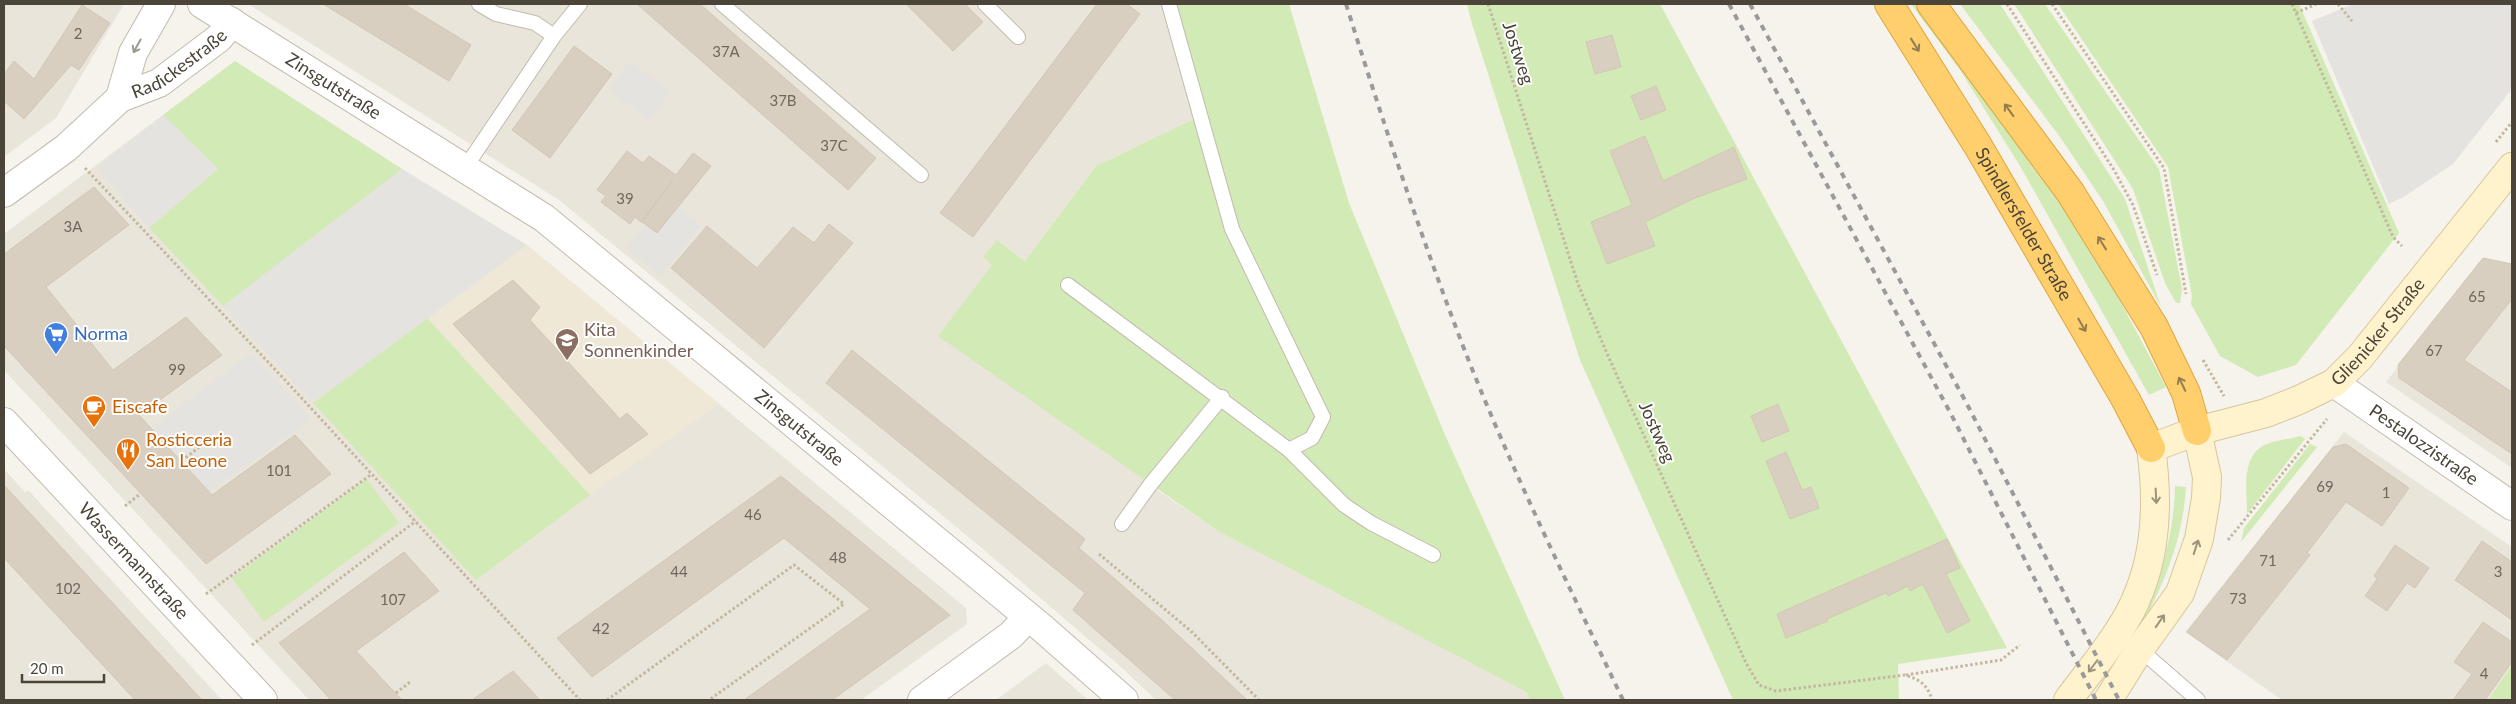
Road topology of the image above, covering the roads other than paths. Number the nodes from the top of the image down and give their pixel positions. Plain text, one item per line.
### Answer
1 (161, 4) edge
2 (202, 4) edge
3 (479, 4) edge
4 (580, 4) edge
5 (722, 4) edge
6 (985, 4) edge
7 (1169, 4) edge
8 (1889, 4) edge
9 (1931, 4) edge
10 (232, 22) junction
11 (554, 36) junction
12 (1018, 37) dead end
13 (120, 98) junction
14 (2512, 167) edge
15 (465, 168) junction
16 (921, 175) dead end
17 (4, 193) edge
18 (1068, 285) dead end
19 (2334, 383) junction
20 (1222, 398) junction
21 (4, 422) edge
22 (2197, 431) junction
23 (2151, 448) junction
24 (1289, 450) junction
25 (2512, 506) edge
26 (1122, 524) dead end
27 (1433, 555) dead end
28 (1028, 617) junction
29 (2118, 632) junction
30 (2140, 649) junction
31 (263, 700) edge
32 (922, 700) edge
33 (1124, 700) edge
34 (2068, 700) edge
35 (2108, 700) edge
36 (2198, 700) edge

1 -> 13 street, Radickestraße
2 - 10 street, Zinsgutstraße
3 - 11 lane
4 - 11 lane
5 - 16 lane
6 - 12 lane
7 - 24 lane
8 -> 23 highway, Spindlersfelder Straße
22 -> 9 highway
10 - 13 street, Radickestraße
10 - 15 street, Zinsgutstraße
11 - 15 lane
13 - 17 street, Radickestraße
14 - 19 main road, Glienicker Straße
15 - 28 street, Zinsgutstraße
18 - 20 lane
19 - 22 main road, Glienicker Straße
19 - 25 street, Pestalozzistraße
20 - 24 lane
20 - 26 lane
21 - 31 street, Wassermannstraße
22 - 23 main road, Glienicker Straße
30 -> 22 main road
23 -> 29 main road
24 - 27 lane
28 - 32 street
28 - 33 street, Zinsgutstraße
29 - 30 lane
29 -> 34 main road
30 - 35 main road
30 - 36 lane

